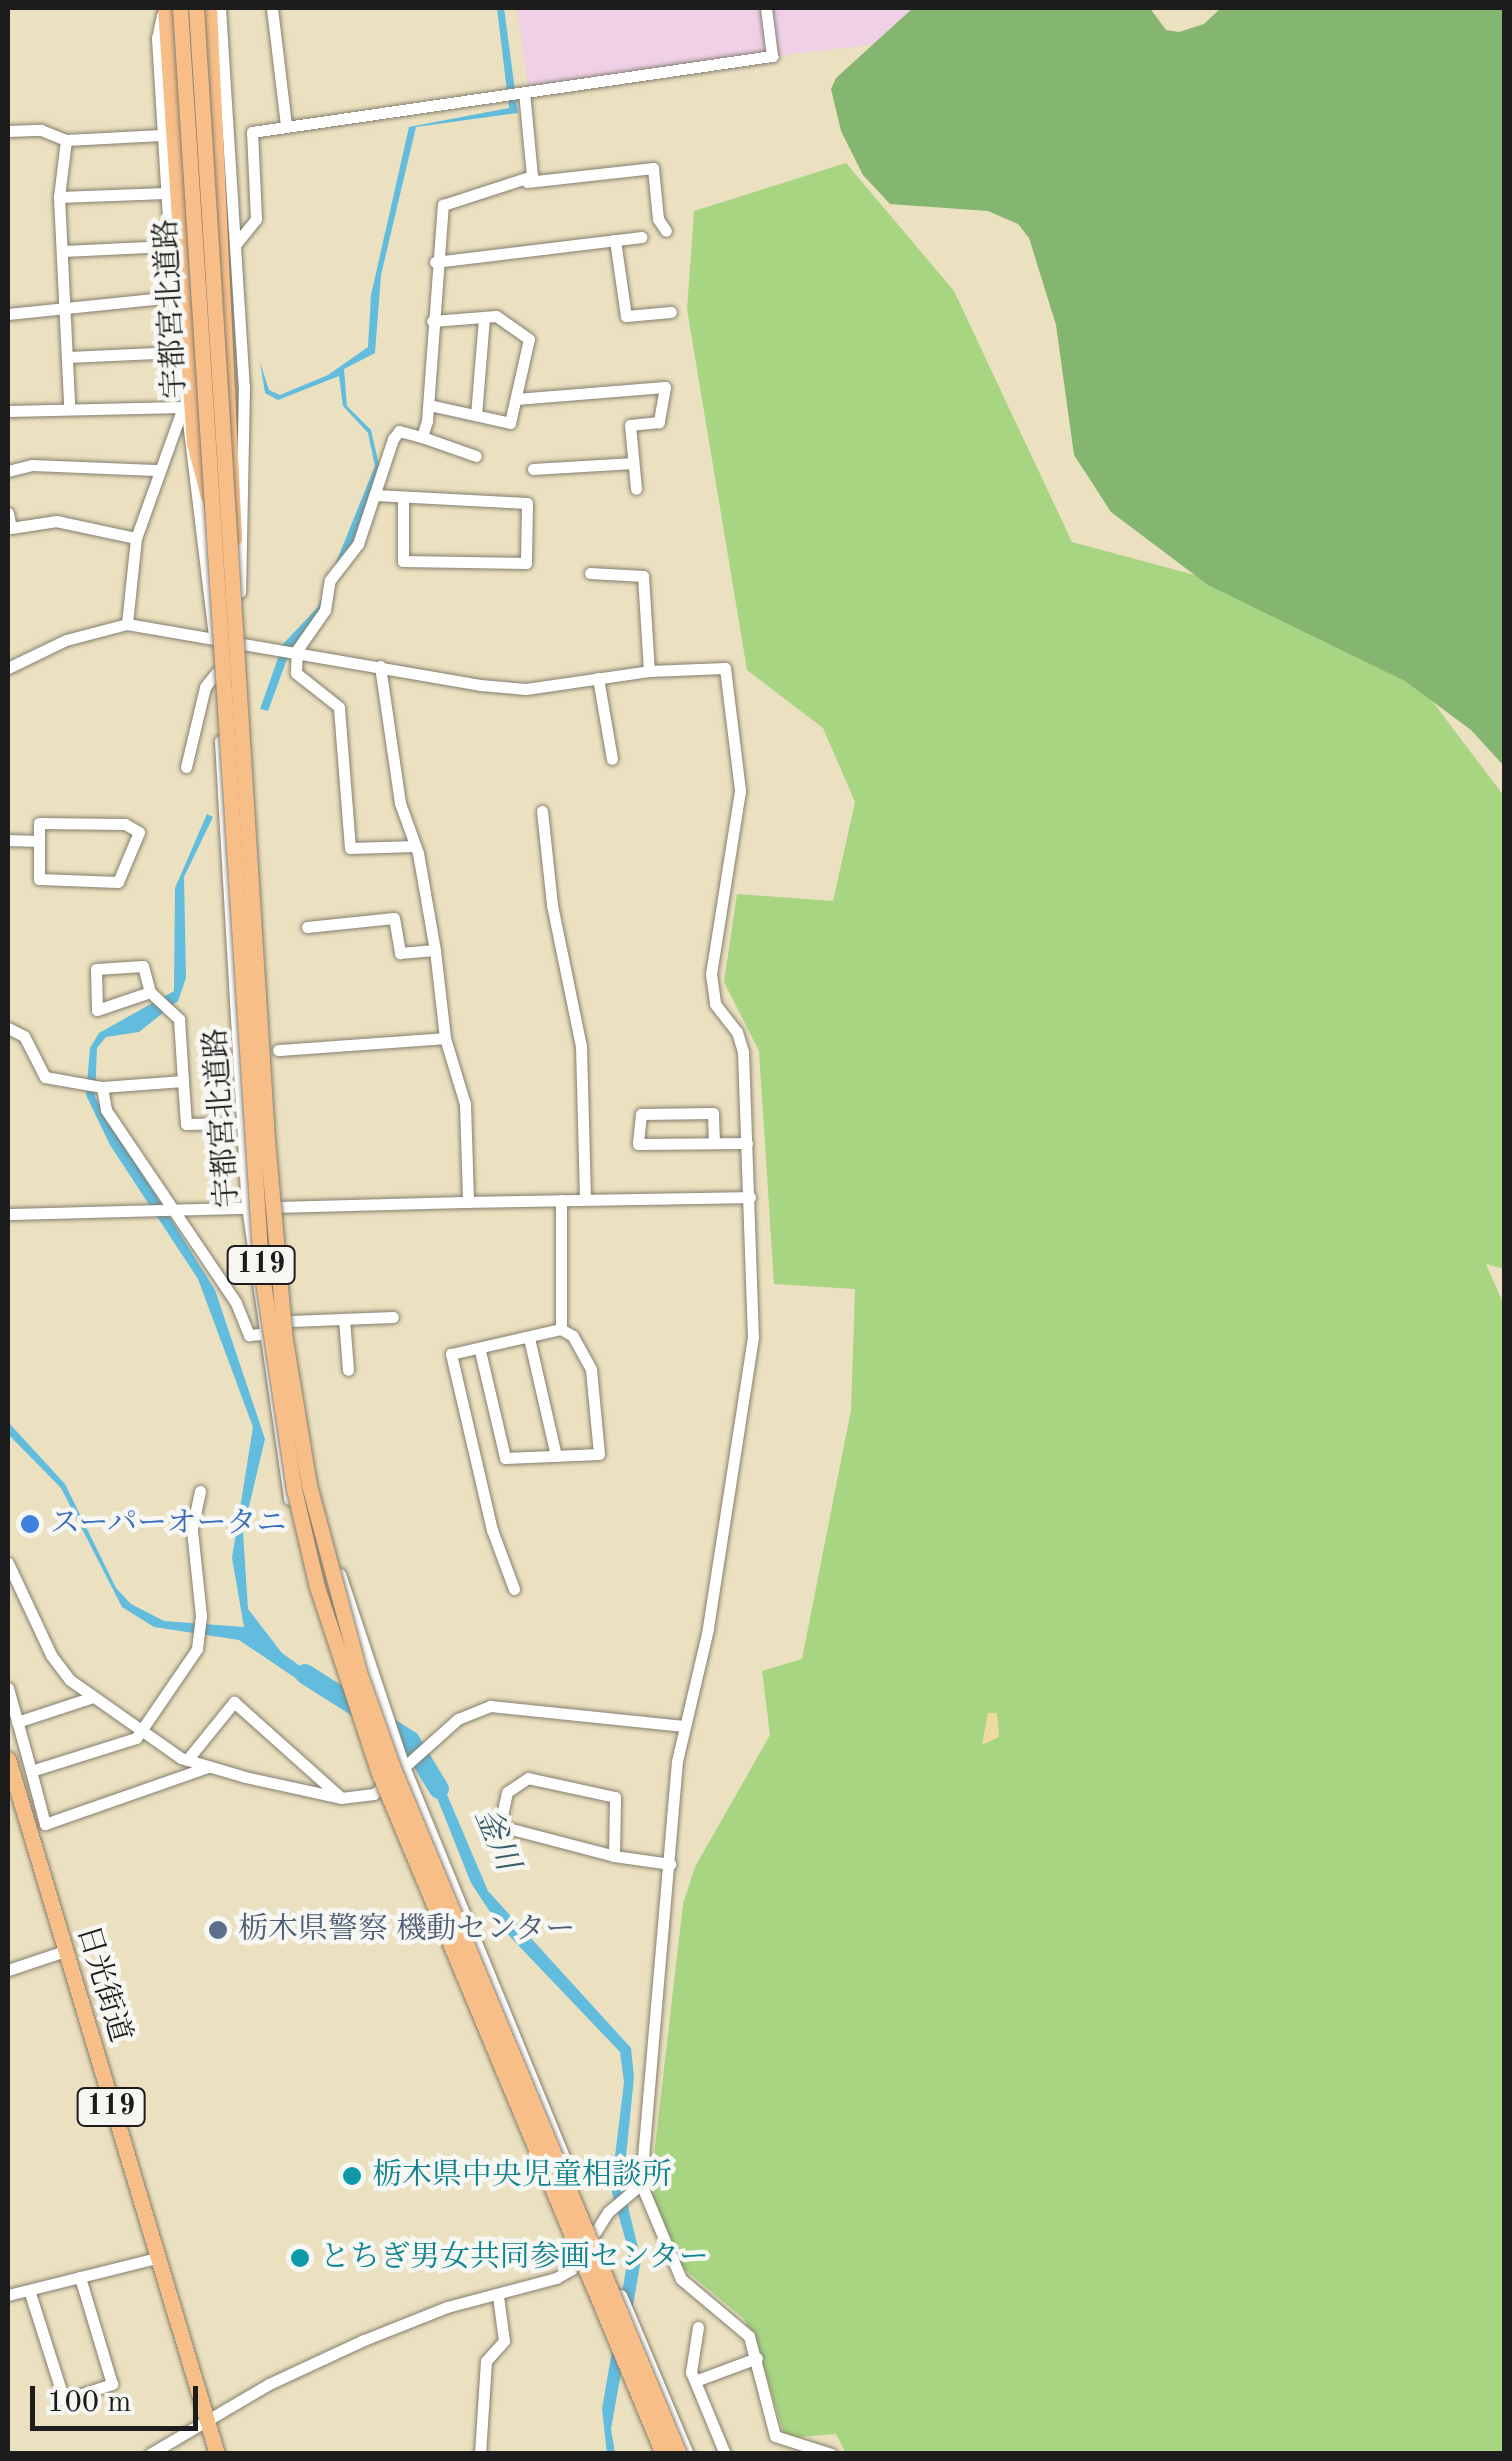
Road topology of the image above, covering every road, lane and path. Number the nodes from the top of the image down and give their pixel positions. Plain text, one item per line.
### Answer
1 (164, 8) edge
2 (180, 8) edge
3 (196, 8) edge
4 (210, 8) edge
5 (220, 8) edge
6 (272, 8) edge
7 (766, 8) edge
8 (524, 92) junction
9 (286, 125) junction
10 (8, 131) edge
11 (162, 135) junction
12 (66, 140) junction
13 (527, 182) junction
14 (166, 192) junction
15 (59, 197) junction
16 (666, 231) dead end
17 (641, 237) dead end
18 (615, 240) junction
19 (235, 245) junction
20 (170, 246) junction
21 (62, 251) junction
22 (434, 262) junction
23 (173, 297) junction
24 (66, 304) junction
25 (671, 312) dead end
26 (8, 314) edge
27 (484, 317) junction
28 (432, 321) junction
29 (178, 352) junction
30 (68, 357) junction
31 (516, 400) junction
32 (70, 405) junction
33 (429, 405) junction
34 (183, 407) junction
35 (8, 411) edge
36 (476, 415) junction
37 (422, 436) junction
38 (476, 456) dead end
39 (634, 463) junction
40 (533, 469) dead end
41 (155, 470) junction
42 (8, 472) edge
43 (636, 489) dead end
44 (375, 496) junction
45 (403, 497) junction
46 (211, 509) junction
47 (8, 513) edge
48 (136, 538) junction
49 (590, 574) dead end
50 (230, 576) junction
51 (128, 624) junction
52 (214, 638) junction
53 (240, 642) junction
54 (296, 650) junction
55 (380, 666) junction
56 (8, 668) edge
57 (649, 671) junction
58 (216, 673) junction
59 (598, 678) junction
60 (612, 759) dead end
61 (186, 767) dead end
62 (542, 811) dead end
63 (8, 840) edge
64 (38, 841) junction
65 (415, 846) junction
66 (307, 927) dead end
67 (435, 950) junction
68 (150, 992) junction
69 (8, 1028) edge
70 (444, 1038) junction
71 (278, 1050) dead end
72 (184, 1081) junction
73 (102, 1087) junction
74 (235, 1123) dead end
75 (714, 1142) junction
76 (747, 1143) junction
77 (750, 1197) junction
78 (585, 1199) junction
79 (561, 1200) junction
80 (468, 1202) junction
81 (278, 1204) junction
82 (247, 1206) junction
83 (8, 1214) edge
84 (177, 1214) junction
85 (394, 1317) dead end
86 (344, 1319) junction
87 (290, 1321) junction
88 (562, 1330) junction
89 (261, 1334) junction
90 (529, 1338) junction
91 (480, 1351) junction
92 (348, 1370) dead end
93 (556, 1456) junction
94 (200, 1491) dead end
95 (8, 1562) edge
96 (514, 1589) dead end
97 (8, 1688) edge
98 (93, 1697) junction
99 (17, 1722) junction
100 (683, 1726) junction
101 (144, 1731) junction
102 (8, 1759) edge
103 (187, 1760) junction
104 (208, 1767) junction
105 (407, 1767) junction
106 (31, 1771) junction
107 (380, 1789) junction
108 (341, 1798) junction
109 (614, 1856) junction
110 (670, 1864) junction
111 (64, 1951) junction
112 (8, 1970) edge
113 (636, 2188) junction
114 (594, 2233) junction
115 (156, 2258) junction
116 (576, 2263) junction
117 (80, 2278) junction
118 (29, 2290) junction
119 (8, 2296) edge
120 (498, 2296) junction
121 (698, 2327) dead end
122 (757, 2358) junction
123 (695, 2381) junction
124 (208, 2423) junction
125 (150, 2454) edge
126 (217, 2454) edge
127 (480, 2454) edge
128 (660, 2454) edge
129 (679, 2454) edge
130 (688, 2454) edge
131 (725, 2454) edge
132 (831, 2454) edge

1 - 11 street
1 - 46 highway, bridge
2 - 46 highway, 宇都宮北道路 / 119, bridge
3 - 50 highway, 宇都宮北道路 / 119, bridge
4 - 50 highway, bridge
5 - 19 street
6 - 9 street
7 - 8 street
8 - 9 street
8 - 13 street
9 - 19 street
10 - 12 street
11 - 12 street
11 - 14 street
12 - 15 street
13 - 16 street
13 - 22 street
14 - 15 street
14 - 20 street
15 - 21 street
17 - 18 street
18 - 22 street
18 - 25 street
19 - 53 street
20 - 21 street
20 - 23 street
21 - 24 street
22 - 28 street
23 - 24 street
23 - 29 street
24 - 26 street
24 - 30 street
27 - 28 street
27 - 31 street
27 - 36 street
28 - 33 street
29 - 30 street
29 - 34 street
30 - 32 street
31 - 36 street
31 - 39 street
32 - 34 street
32 - 35 street
33 - 36 street
33 - 37 street
34 - 41 street
34 - 52 street
37 - 38 street
37 - 44 street
39 - 40 street
39 - 43 street
41 - 42 street
41 - 48 street
44 - 45 street
44 - 54 street
45 - 45 street
46 - 128 highway, 宇都宮北道路 / 119, bridge
47 - 48 street
48 - 51 street
49 - 57 street
50 - 129 highway, 宇都宮北道路 / 119, bridge
51 - 52 street
51 - 56 street
52 - 53 street
52 - 58 street
53 - 54 street
53 - 81 street
54 - 55 street
54 - 65 street
55 - 59 street
55 - 65 street
57 - 59 street
57 - 76 street
58 - 61 street
58 - 82 street
59 - 60 street
62 - 78 street
63 - 64 street
64 - 64 street
65 - 67 street
66 - 67 street
67 - 70 street
68 - 68 street
68 - 72 street
69 - 73 street
70 - 71 street
70 - 80 street
72 - 73 street
72 - 74 street
73 - 84 street
75 - 75 street
75 - 76 street
76 - 77 street
77 - 78 street
77 - 100 street
78 - 79 street
79 - 80 street
79 - 88 street
80 - 81 street
81 - 82 street
81 - 87 street
82 - 84 street
82 - 89 street
83 - 84 street
84 - 89 street
85 - 86 street
86 - 87 street
86 - 92 street
87 - 105 street
88 - 90 street
88 - 93 street
89 - 107 street
90 - 91 street
90 - 93 street
91 - 93 street
91 - 96 street
94 - 101 street
95 - 98 street
97 - 99 street
98 - 99 street
98 - 101 street
99 - 106 street
100 - 105 street
100 - 110 street
101 - 103 street
101 - 106 street
102 - 111 highway, 日光街道 / 119
103 - 104 street
103 - 108 street
104 - 106 street
104 - 108 street
105 - 107 street
105 - 114 street
107 - 108 street
107 - 116 street
109 - 109 street
109 - 110 street
110 - 113 street
111 - 112 street
111 - 115 highway, 日光街道 / 119
113 - 114 street
113 - 122 street
114 - 116 street
114 - 130 street
115 - 117 street
115 - 124 highway, 日光街道 / 119
116 - 120 street
116 - 128 street
117 - 118 street
117 - 118 street
118 - 119 street
120 - 124 street
120 - 127 street
121 - 123 street
122 - 123 street
122 - 132 street
123 - 131 street
124 - 125 street
124 - 126 highway, 日光街道 / 119

